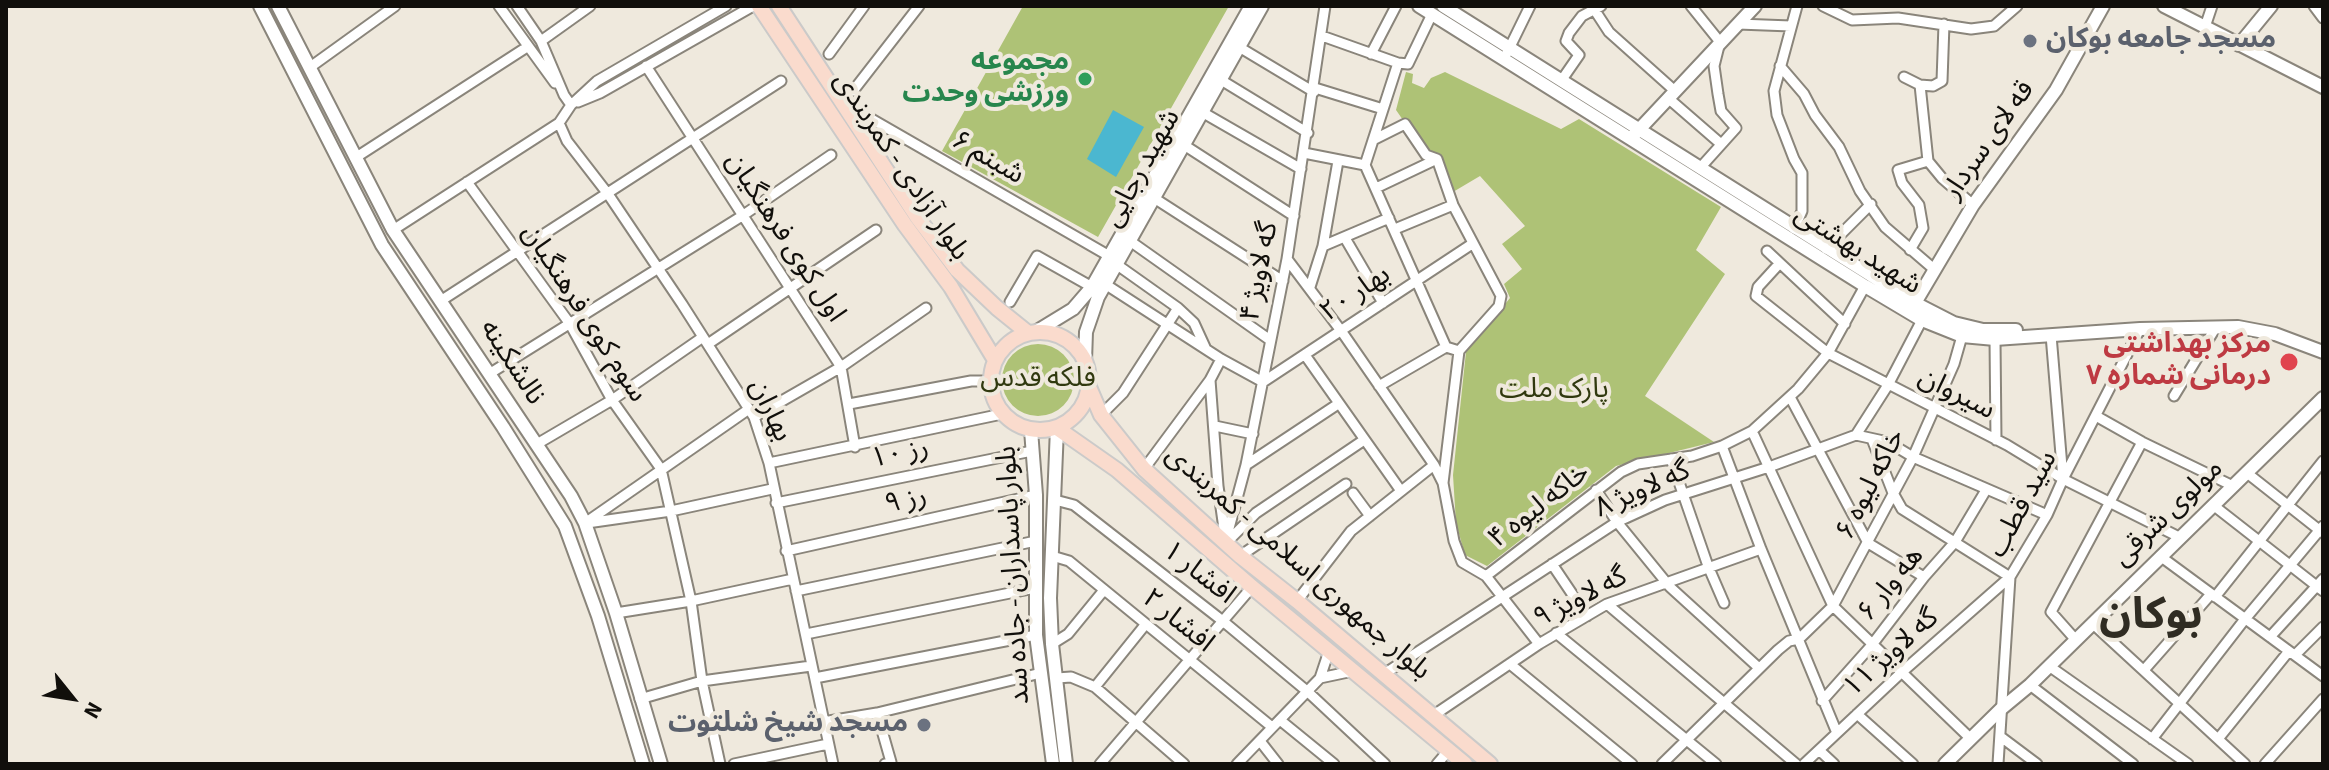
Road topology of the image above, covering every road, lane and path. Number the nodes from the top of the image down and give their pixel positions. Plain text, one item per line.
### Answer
1 (260, 6) edge
2 (278, 6) edge
3 (395, 6) edge
4 (499, 6) edge
5 (517, 6) edge
6 (590, 6) edge
7 (726, 6) edge
8 (753, 6) edge
9 (759, 6) edge
10 (779, 6) edge
11 (864, 6) edge
12 (919, 6) edge
13 (1262, 6) edge
14 (1325, 6) edge
15 (1396, 6) edge
16 (1419, 6) edge
17 (1530, 6) edge
18 (1691, 6) edge
19 (1755, 6) edge
20 (1797, 6) edge
21 (1823, 6) edge
22 (2017, 6) edge
23 (2103, 6) edge
24 (2164, 6) edge
25 (2212, 6) edge
26 (2271, 6) edge
27 (2314, 6) edge
28 (1595, 7) edge
29 (1248, 9) edge
30 (1437, 10) edge
31 (1464, 11) edge
32 (2323, 18) edge
33 (1738, 24) junction
34 (1944, 24) junction
35 (1791, 26) junction
36 (2205, 27) junction
37 (1322, 36) junction
38 (541, 41) junction
39 (1720, 42) junction
40 (2239, 45) junction
41 (527, 47) junction
42 (1239, 47) junction
43 (829, 54) dead end
44 (1371, 54) junction
45 (1507, 54) junction
46 (1403, 63) junction
47 (646, 66) junction
48 (1780, 66) junction
49 (309, 68) junction
50 (1904, 77) dead end
51 (1221, 80) junction
52 (781, 81) dead end
53 (1561, 81) junction
54 (1920, 85) junction
55 (2323, 87) edge
56 (1314, 90) junction
57 (853, 91) dead end
58 (564, 95) junction
59 (1672, 95) junction
60 (841, 101) junction
61 (571, 105) junction
62 (1383, 109) junction
63 (1202, 112) junction
64 (559, 123) junction
65 (1308, 133) junction
66 (1636, 134) junction
67 (695, 138) junction
68 (1373, 140) junction
69 (1721, 144) junction
70 (1184, 145) junction
71 (1304, 153) junction
72 (831, 155) dead end
73 (355, 158) junction
74 (1437, 159) junction
75 (1338, 161) junction
76 (1928, 161) junction
77 (1365, 165) junction
78 (1700, 168) junction
79 (1301, 169) junction
80 (467, 182) junction
81 (1376, 188) junction
82 (608, 194) junction
83 (1154, 198) junction
84 (1871, 204) junction
85 (1453, 205) junction
86 (1973, 205) junction
87 (742, 216) junction
88 (1294, 216) junction
89 (1389, 218) junction
90 (1395, 229) junction
91 (1794, 229) junction
92 (393, 230) junction
93 (876, 230) dead end
94 (1345, 238) junction
95 (1130, 241) junction
96 (1472, 244) junction
97 (1323, 246) junction
98 (1826, 249) junction
99 (516, 250) junction
100 (1910, 250) junction
101 (1767, 251) dead end
102 (1287, 259) junction
103 (1113, 260) junction
104 (1779, 264) junction
105 (659, 269) junction
106 (1935, 270) junction
107 (1417, 280) junction
108 (1283, 281) junction
109 (958, 283) junction
110 (1099, 285) junction
111 (1865, 286) junction
112 (1310, 287) junction
113 (790, 289) junction
114 (442, 300) junction
115 (1010, 302) dead end
116 (1383, 303) junction
117 (1915, 303) junction
118 (926, 308) dead end
119 (1178, 308) junction
120 (1922, 320) junction
121 (570, 324) junction
122 (1167, 324) junction
123 (1845, 324) junction
124 (2216, 327) junction
125 (2140, 329) junction
126 (1033, 332) junction
127 (1342, 332) junction
128 (2051, 335) junction
129 (1962, 336) junction
130 (1995, 339) junction
131 (706, 340) junction
132 (1270, 340) junction
133 (2323, 344) edge
134 (1446, 347) junction
135 (1205, 348) junction
136 (1459, 351) junction
137 (2323, 352) edge
138 (1828, 353) junction
139 (1305, 355) junction
140 (1221, 359) junction
141 (995, 360) junction
142 (1085, 361) junction
143 (841, 367) junction
144 (489, 374) junction
145 (1210, 380) junction
146 (990, 381) junction
147 (1263, 382) junction
148 (474, 383) junction
149 (1888, 385) junction
150 (1379, 386) junction
151 (1089, 387) junction
152 (2174, 396) dead end
153 (1790, 397) junction
154 (2323, 398) edge
155 (612, 400) junction
156 (849, 404) junction
157 (1338, 404) junction
158 (1934, 409) junction
159 (751, 413) junction
160 (1002, 414) junction
161 (1101, 415) junction
162 (2096, 416) junction
163 (1215, 426) junction
164 (1057, 428) junction
165 (1031, 430) junction
166 (1752, 431) junction
167 (1253, 434) junction
168 (1856, 435) junction
169 (1872, 439) junction
170 (1364, 440) junction
171 (1996, 440) junction
172 (2142, 442) junction
173 (537, 444) junction
174 (1722, 446) junction
175 (855, 447) junction
176 (1817, 449) junction
177 (1032, 451) junction
178 (1913, 457) junction
179 (1671, 459) junction
180 (769, 463) junction
181 (2323, 463) edge
182 (1246, 465) junction
183 (1434, 465) junction
184 (1769, 467) junction
185 (661, 469) junction
186 (1144, 469) junction
187 (2247, 473) junction
188 (1732, 477) junction
189 (2063, 479) junction
190 (1443, 483) junction
191 (1346, 484) dead end
192 (2233, 486) junction
193 (772, 489) junction
194 (1596, 490) junction
195 (1986, 490) junction
196 (1401, 491) junction
197 (1353, 493) dead end
198 (1893, 493) junction
199 (1684, 494) junction
200 (1036, 495) junction
201 (1055, 500) junction
202 (2109, 502) junction
203 (776, 503) junction
204 (2213, 505) junction
205 (2288, 507) junction
206 (671, 511) junction
207 (2047, 515) junction
208 (1370, 516) junction
209 (1617, 522) junction
210 (585, 523) junction
211 (565, 526) junction
212 (2322, 530) edge
213 (2179, 537) junction
214 (1036, 541) junction
215 (1955, 542) junction
216 (1225, 543) junction
217 (1868, 543) junction
218 (2261, 543) junction
219 (1761, 549) junction
220 (786, 551) junction
221 (1052, 556) junction
222 (1240, 556) junction
223 (2160, 556) junction
224 (1552, 564) junction
225 (2290, 564) junction
226 (1708, 566) junction
227 (1486, 576) junction
228 (1924, 577) junction
229 (2010, 577) junction
230 (793, 579) junction
231 (1668, 583) junction
232 (2321, 585) edge
233 (1252, 587) junction
234 (1035, 588) junction
235 (1104, 590) junction
236 (796, 591) junction
237 (2213, 596) junction
238 (1502, 598) junction
239 (691, 601) junction
240 (1297, 601) junction
241 (1724, 603) dead end
242 (1607, 604) junction
243 (1833, 606) junction
244 (616, 613) junction
245 (1587, 616) junction
246 (2245, 619) junction
247 (1224, 622) junction
248 (2092, 623) junction
249 (1145, 625) junction
250 (2323, 627) edge
251 (1556, 633) junction
252 (806, 634) junction
253 (1036, 635) junction
254 (2270, 637) junction
255 (1799, 639) junction
256 (2075, 639) junction
257 (1052, 644) junction
258 (1539, 644) junction
259 (1871, 646) junction
260 (1329, 651) junction
261 (2292, 653) junction
262 (1190, 660) junction
263 (1510, 664) junction
264 (811, 666) junction
265 (2049, 666) junction
266 (1759, 668) junction
267 (2144, 670) junction
268 (1353, 671) junction
269 (1902, 672) junction
270 (1041, 673) junction
271 (1384, 674) junction
272 (2323, 676) edge
273 (815, 678) junction
274 (1057, 678) junction
275 (1320, 678) junction
276 (702, 681) junction
277 (2030, 685) junction
278 (1095, 687) junction
279 (1308, 692) junction
280 (640, 699) junction
281 (2323, 699) edge
282 (1822, 701) junction
283 (1726, 703) junction
284 (2179, 703) junction
285 (2001, 709) junction
286 (877, 713) junction
287 (1857, 714) junction
288 (1434, 715) junction
289 (823, 722) junction
290 (1276, 724) junction
291 (1136, 725) junction
292 (1837, 733) junction
293 (2001, 737) junction
294 (1971, 739) junction
295 (2152, 739) junction
296 (2218, 739) junction
297 (1688, 740) junction
298 (1260, 741) junction
299 (828, 744) junction
300 (1449, 750) junction
301 (1819, 750) junction
302 (1066, 761) edge
303 (1052, 762) edge
304 (889, 763) edge
305 (643, 764) edge
306 (661, 764) edge
307 (720, 764) edge
308 (734, 764) edge
309 (833, 764) edge
310 (1100, 764) edge
311 (1184, 764) edge
312 (1237, 764) edge
313 (1278, 764) edge
314 (1334, 764) edge
315 (1385, 764) edge
316 (1437, 764) edge
317 (1465, 764) edge
318 (1490, 764) edge
319 (1632, 764) edge
320 (1662, 764) edge
321 (1716, 764) edge
322 (1796, 764) edge
323 (1804, 764) edge
324 (1834, 764) edge
325 (1913, 764) edge
326 (1945, 764) edge
327 (1998, 764) edge
328 (2037, 764) edge
329 (2133, 764) edge
330 (2188, 764) edge
331 (2245, 764) edge
332 (2265, 764) edge

1 - 148 main road, نالشکینه
2 - 49 main road, نالشکینه
3 - 49 street
4 - 41 street
5 - 38 street
6 - 38 street
7 - 61 street
8 - 47 street
9 - 109 main road, بلوار آزادی - کمربندی
10 - 60 main road, بلوار آزادی - کمربندی
11 - 43 street
12 - 57 street
13 - 42 main road, شهید رجایی
14 - 37 street, گه لاویژ ۴
15 - 44 street
16 - 30 main road, شهید بهشتی
17 - 45 street
18 - 39 street
19 - 33 main road
20 - 35 street
21 - 34 street
22 - 34 street
23 - 86 main road, قه لای سردار
24 - 36 main road
25 - 36 street
26 - 40 main road
27 - 32 street
28 - 53 street
28 - 59 street
29 - 103 main road, شهید رجایی
30 - 31 main road, شهید بهشتی
30 - 45 main road, شهید بهشتی
30 - 46 street
31 - 45 main road, شهید بهشتی
33 - 35 street
33 - 39 main road
34 - 54 street
35 - 48 street
36 - 40 main road
37 - 44 street
37 - 56 street, گه لاویژ ۴
38 - 58 street
39 - 59 main road
39 - 69 street
40 - 55 main road
41 - 58 street
41 - 73 street
42 - 51 main road, شهید رجایی
42 - 56 street
44 - 46 street
45 - 53 main road, شهید بهشتی
45 - 66 main road, شهید بهشتی
46 - 62 street
47 - 61 street
47 - 67 street, اول کوی فرهنگیان
48 - 84 street
48 - 91 street
49 - 73 main road, نالشکینه
50 - 54 street
51 - 63 main road, شهید رجایی
51 - 65 street
52 - 67 street
53 - 66 main road, شهید بهشتی
54 - 76 street
56 - 62 street
56 - 65 street, گه لاویژ ۴
58 - 61 street
59 - 66 main road
59 - 69 street
60 - 103 street, شبنم ۶
60 - 109 main road, بلوار آزادی - کمربندی
61 - 64 street
62 - 68 street
63 - 70 main road, شهید رجایی
63 - 79 street
64 - 80 street
64 - 82 street, بهاران
65 - 71 street, گه لاویژ ۴
66 - 78 main road, شهید بهشتی
66 - 111 main road, شهید بهشتی
67 - 82 street
67 - 87 street, اول کوی فرهنگیان
68 - 74 street
68 - 77 street
69 - 78 street
70 - 83 main road, شهید رجایی
70 - 88 street
71 - 75 street
71 - 79 street, گه لاویژ ۴
72 - 87 street
73 - 92 main road, نالشکینه
74 - 81 street
74 - 85 street
75 - 77 street
75 - 97 street
76 - 86 street
76 - 100 street
77 - 81 street
78 - 91 main road, شهید بهشتی
79 - 88 street, گه لاویژ ۴
80 - 92 street
80 - 99 street, سوم کوی فرهنگیان
81 - 89 street
82 - 99 street
82 - 105 street, بهاران
83 - 95 main road, شهید رجایی
83 - 108 street
84 - 98 street
84 - 100 street
85 - 90 street
85 - 96 street
86 - 106 main road, قه لای سردار
87 - 105 street
87 - 113 street, اول کوی فرهنگیان
88 - 102 street, گه لاویژ ۴
89 - 90 street
89 - 94 street
90 - 107 street
91 - 98 main road, شهید بهشتی
92 - 114 main road, نالشکینه
93 - 113 street
94 - 97 street
94 - 116 street
95 - 103 main road, شهید رجایی
95 - 132 street
96 - 107 street, بهار ۲۰
96 - 136 street
97 - 112 street
98 - 117 main road, شهید بهشتی
99 - 114 street
99 - 121 street, سوم کوی فرهنگیان
100 - 106 street
101 - 104 street
102 - 108 street, گه لاویژ ۴
102 - 112 street
103 - 110 main road, شهید رجایی
103 - 119 street, شبنم ۶
104 - 123 street
104 - 138 street, سیروان
105 - 121 street
105 - 131 street, بهاران
106 - 117 main road, قه لای سردار
107 - 116 street, بهار ۲۰
107 - 134 street
108 - 132 street, گه لاویژ ۴
109 - 126 main road, بلوار آزادی - کمربندی
109 - 141 main road, بلوار آزادی - کمربندی
110 - 115 street
110 - 122 street
110 - 126 main road, شهید رجایی
110 - 142 main road, شهید رجایی
111 - 120 main road, شهید بهشتی
111 - 123 street, خاکه لیوه ۴
112 - 127 street
113 - 131 street
113 - 143 street, اول کوی فرهنگیان
114 - 144 main road, نالشکینه
116 - 127 street, بهار ۲۰
117 - 133 main road, شهید بهشتی
118 - 143 street
119 - 122 street
119 - 135 street, شبنم ۶
120 - 129 main road, شهید بهشتی
120 - 149 street
121 - 144 street
121 - 155 street, سوم کوی فرهنگیان
122 - 135 street
122 - 161 street
123 - 138 street, خاکه لیوه ۴
124 - 125 main road, شهید بهشتی
124 - 137 main road, شهید بهشتی
124 - 152 street
125 - 128 main road, شهید بهشتی
125 - 162 street, سید قطب
126 - 141 main road
126 - 142 main road
127 - 139 street, بهار ۲۰
127 - 150 street
128 - 130 main road, شهید بهشتی
128 - 189 street
129 - 130 main road, شهید بهشتی
129 - 158 street, خاکه لیوه ۶
130 - 171 street
131 - 155 street
131 - 159 street, بهاران
132 - 147 street, گه لاویژ ۴
134 - 136 street
134 - 150 street
135 - 140 street
136 - 190 street, خاکه لیوه ۴
138 - 149 street, سیروان
138 - 153 street, خاکه لیوه ۴
139 - 147 street, بهار ۲۰
139 - 157 street
140 - 145 street
140 - 147 street
141 - 146 main road
142 - 151 main road
143 - 156 street, اول کوی فرهنگیان
143 - 159 street
144 - 148 main road
144 - 173 main road, نالشکینه
145 - 163 street
145 - 186 street
146 - 156 street
146 - 160 main road
147 - 167 street, گه لاویژ ۴
148 - 211 main road, نالشکینه
149 - 158 street, سیروان
149 - 168 street
150 - 183 street
151 - 161 main road, بلوار جمهوری اسلامی - کمربندی
151 - 164 main road
153 - 166 street, خاکه لیوه ۴
153 - 176 street
154 - 187 main road, مولوی شرقی
155 - 173 street
155 - 185 street, سوم کوی فرهنگیان
156 - 175 street, اول کوی فرهنگیان
157 - 170 street
157 - 182 street
158 - 171 street, سیروان
158 - 178 street, خاکه لیوه ۶
159 - 180 street, بهاران
159 - 185 street
160 - 165 main road
160 - 175 street
161 - 186 main road, بلوار جمهوری اسلامی - کمربندی
162 - 172 street
162 - 189 street, سید قطب
163 - 167 street
163 - 216 street
164 - 165 main road
164 - 201 main road, بلوار پاسداران - جاده سد
164 - 233 main road, بلوار جمهوری اسلامی - کمربندی
165 - 177 main road, بلوار پاسداران - جاده سد
166 - 174 street, خاکه لیوه ۴
166 - 184 street
167 - 182 street, گه لاویژ ۴
168 - 169 street
168 - 176 street, گه لاویژ ۸
169 - 178 street
169 - 198 street
170 - 196 street
170 - 216 street
171 - 189 street, سیروان
172 - 192 street
172 - 202 street
173 - 210 main road, نالشکینه
174 - 179 street, خاکه لیوه ۴
174 - 188 street
175 - 180 street
176 - 184 street, گه لاویژ ۸
176 - 217 street
177 - 200 main road, بلوار پاسداران - جاده سد
177 - 203 street, رز ۱۰
178 - 195 street
178 - 198 street, خاکه لیوه ۶
179 - 194 street, خاکه لیوه ۴
179 - 199 street
180 - 193 street, بهاران
181 - 205 street
182 - 216 street, گه لاویژ ۴
183 - 190 street
183 - 196 street
184 - 188 street, گه لاویژ ۸
184 - 243 street
185 - 206 street
185 - 210 street
186 - 216 main road, بلوار جمهوری اسلامی - کمربندی
187 - 192 main road, مولوی شرقی
187 - 205 street
188 - 199 street, گه لاویژ ۸
188 - 219 street
189 - 202 street, سیروان
189 - 207 street, سید قطب
190 - 227 street, خاکه لیوه ۴
191 - 222 street
192 - 204 main road, مولوی شرقی
193 - 203 street, بهاران
193 - 206 street
194 - 209 street
194 - 227 street, خاکه لیوه ۴
195 - 207 street
195 - 215 street, هه وار ۶
196 - 208 street
197 - 208 street
198 - 215 street
198 - 217 street, خاکه لیوه ۶
199 - 209 street, گه لاویژ ۸
199 - 226 street
200 - 214 main road, بلوار پاسداران - جاده سد
200 - 220 street, رز ۹
201 - 221 main road, بلوار پاسداران - جاده سد
201 - 247 street, افشار ۱
202 - 213 street, سیروان
202 - 256 street
203 - 220 street, بهاران
204 - 213 main road, مولوی شرقی
204 - 218 street
205 - 212 street
205 - 218 street
206 - 210 street
206 - 239 street
207 - 229 street, سید قطب
208 - 240 street
209 - 224 street, گه لاویژ ۸
209 - 231 street
210 - 211 main road
210 - 244 main road, نالشکینه
211 - 305 main road, نالشکینه
212 - 225 street
213 - 223 main road, مولوی شرقی
214 - 234 main road, بلوار پاسداران - جاده سد
214 - 236 street
215 - 228 street, هه وار ۶
215 - 229 street
216 - 222 main road, بلوار جمهوری اسلامی - کمربندی
217 - 228 street
217 - 243 street, خاکه لیوه ۶
218 - 225 street
218 - 237 street
219 - 226 street, گه لاویژ ۹
219 - 255 street
220 - 230 street, بهاران
221 - 235 street, افشار ۲
221 - 257 main road, بلوار پاسداران - جاده سد
222 - 240 main road, بلوار جمهوری اسلامی - کمربندی
223 - 237 street
223 - 248 main road, مولوی شرقی
224 - 238 street, گه لاویژ ۸
224 - 245 street
225 - 232 street
225 - 246 street
226 - 231 street, گه لاویژ ۹
226 - 241 street
227 - 238 street
228 - 259 street, هه وار ۶
229 - 269 street, گه لاویژ ۱۱
229 - 285 street, سید قطب
230 - 236 street, بهاران
230 - 239 street
231 - 242 street, گه لاویژ ۹
231 - 266 street
232 - 254 street
233 - 247 street
233 - 260 main road, بلوار جمهوری اسلامی - کمربندی
234 - 252 street
234 - 253 main road, بلوار پاسداران - جاده سد
235 - 249 street, افشار ۲
235 - 257 street
236 - 252 street, بهاران
237 - 246 street
237 - 267 street
238 - 258 street
238 - 271 street, گه لاویژ ۸
239 - 244 street
239 - 276 street
240 - 271 main road, بلوار جمهوری اسلامی - کمربندی
242 - 245 street, گه لاویژ ۹
242 - 283 street
243 - 255 street, خاکه لیوه ۶
243 - 259 street
244 - 280 main road, نالشکینه
245 - 251 street, گه لاویژ ۹
246 - 254 street
246 - 284 street
247 - 262 street
247 - 279 street, افشار ۱
248 - 256 main road, مولوی شرقی
248 - 267 street
249 - 262 street, افشار ۲
249 - 278 street
250 - 261 street
251 - 258 street, گه لاویژ ۹
251 - 297 street
252 - 264 street, بهاران
253 - 270 main road, بلوار پاسداران - جاده سد
253 - 273 street
254 - 261 street
255 - 266 street, خاکه لیوه ۶
255 - 282 street
256 - 265 main road, مولوی شرقی
257 - 274 main road, بلوار پاسداران - جاده سد
258 - 263 street, گه لاویژ ۹
259 - 269 street
259 - 282 street, هه وار ۶
260 - 268 main road, بلوار جمهوری اسلامی - کمربندی
260 - 275 street
261 - 272 street
261 - 296 street
262 - 290 street, افشار ۲
262 - 291 street
263 - 288 street, گه لاویژ ۹
263 - 319 street
264 - 273 street, بهاران
264 - 276 street
265 - 277 main road, مولوی شرقی
265 - 295 street
266 - 283 street, خاکه لیوه ۶
267 - 284 street
268 - 275 street
268 - 300 main road, بلوار جمهوری اسلامی - کمربندی
269 - 287 street, گه لاویژ ۱۱
269 - 294 street
270 - 286 street
270 - 303 main road, بلوار پاسداران - جاده سد
271 - 288 main road, بلوار جمهوری اسلامی - کمربندی
273 - 289 street, بهاران
274 - 278 street
274 - 302 main road, بلوار پاسداران - جاده سد
275 - 279 street
276 - 280 street
276 - 307 street
277 - 285 main road, مولوی شرقی
277 - 329 street
278 - 291 street
279 - 290 street
279 - 315 street, افشار ۱
280 - 306 main road, نالشکینه
281 - 332 street
282 - 292 street
283 - 297 street, خاکه لیوه ۶
283 - 322 street
284 - 295 street
284 - 296 street
285 - 293 street, سید قطب
285 - 294 main road, مولوی شرقی
286 - 289 street
286 - 304 street
287 - 292 street, گه لاویژ ۱۱
287 - 325 street
288 - 318 main road, بلوار جمهوری اسلامی - کمربندی
289 - 299 street, بهاران
290 - 298 street
290 - 314 street, افشار ۲
291 - 310 street
291 - 311 street
292 - 301 street, گه لاویژ ۱۱
293 - 327 street, سید قطب
293 - 328 street
294 - 326 main road, مولوی شرقی
295 - 330 street
296 - 331 street
297 - 320 street, خاکه لیوه ۶
297 - 321 street
298 - 312 street
298 - 313 street
299 - 308 street
299 - 309 street, بهاران
300 - 316 street
300 - 317 main road, بلوار جمهوری اسلامی - کمربندی
301 - 323 street, گه لاویژ ۱۱
301 - 324 street
302 - 303 main road

